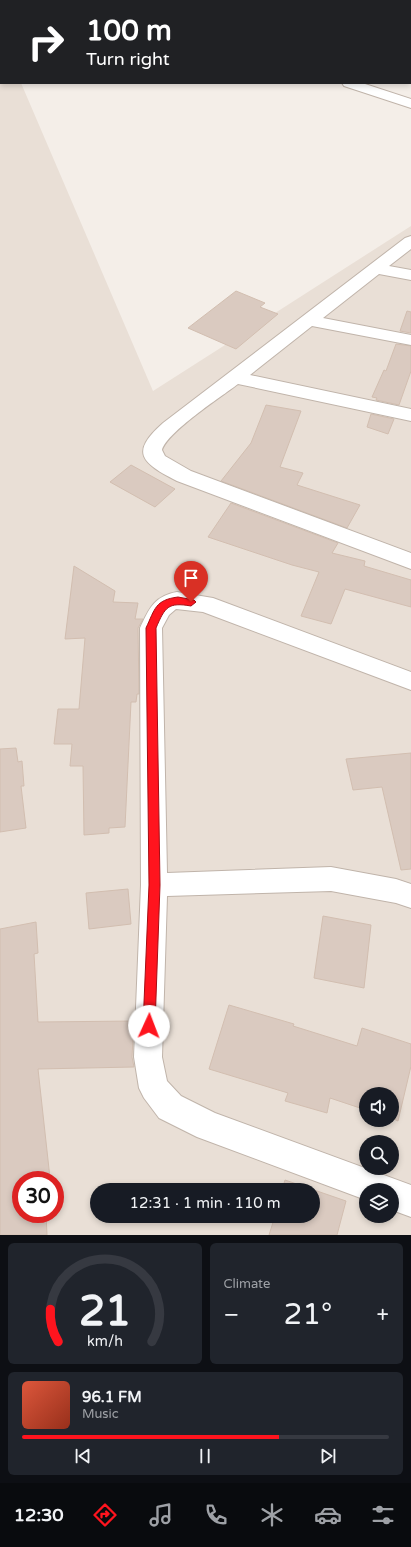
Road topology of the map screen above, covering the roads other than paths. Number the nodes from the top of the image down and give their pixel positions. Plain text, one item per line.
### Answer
1 (355, 84) edge
2 (411, 104) edge
3 (411, 241) edge
4 (375, 268) junction
5 (411, 275) edge
6 (308, 320) junction
7 (411, 340) edge
8 (234, 377) junction
9 (411, 415) edge
10 (411, 561) edge
11 (411, 680) edge
12 (154, 885) junction
13 (411, 896) edge
14 (361, 1183) edge
15 (399, 1197) edge
16 (411, 1201) edge

1 - 2 street
3 - 4 street
4 - 5 street
4 - 6 street
6 - 7 street
6 - 8 street
8 - 9 street
8 - 10 street
11 - 12 street
12 - 13 street
12 - 14 street
15 - 16 street

